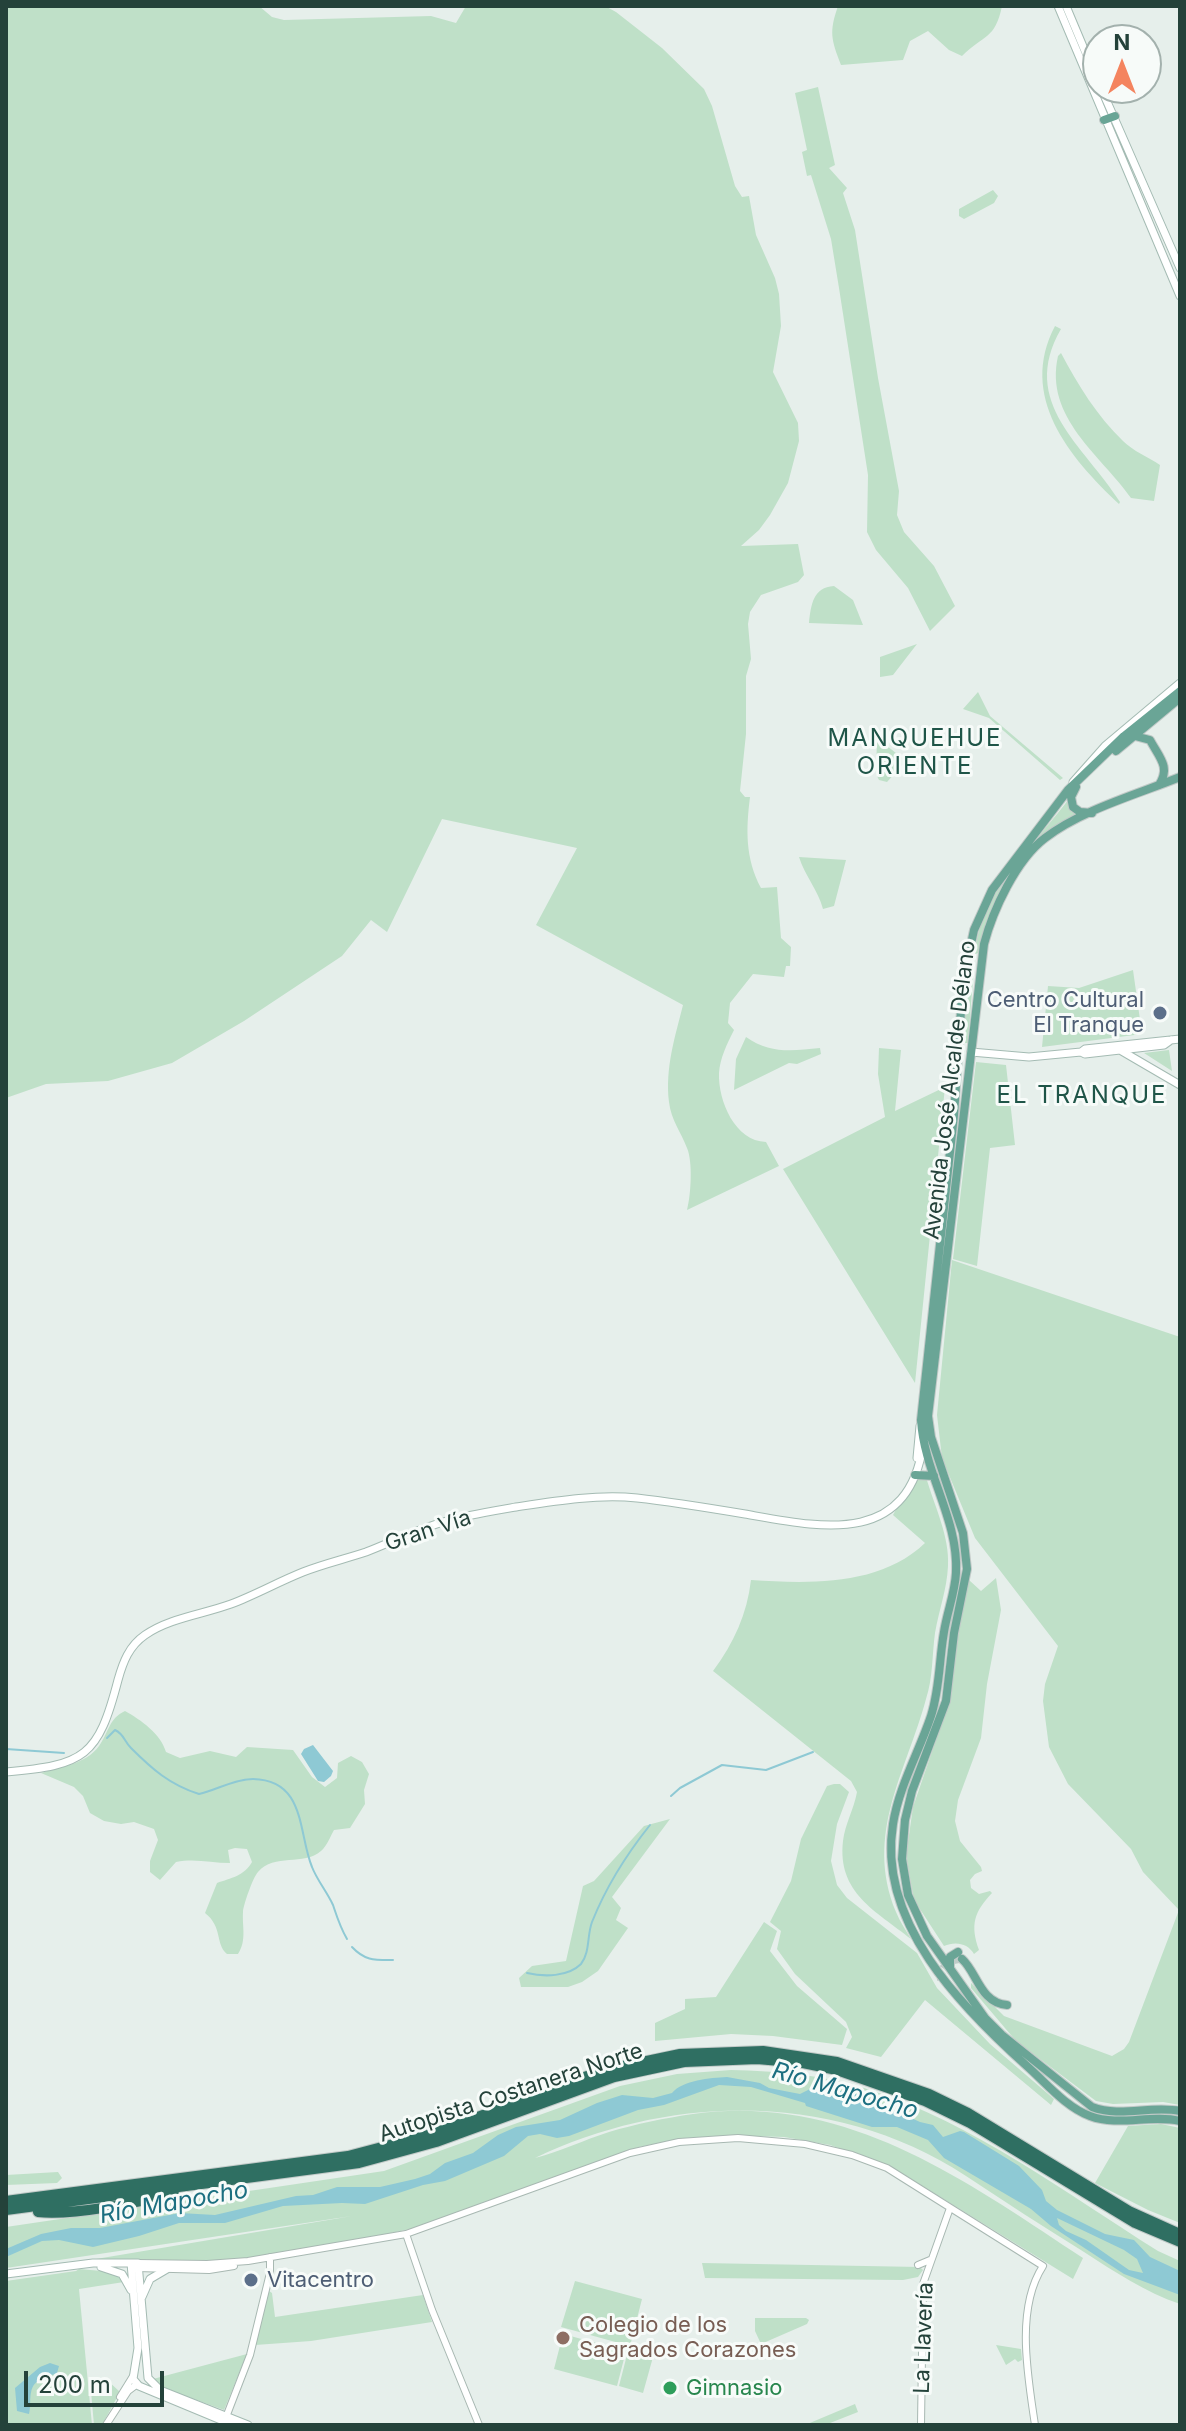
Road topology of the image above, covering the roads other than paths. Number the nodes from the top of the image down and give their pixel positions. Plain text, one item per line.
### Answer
1 (1058, 6) edge
2 (1066, 6) edge
3 (1082, 44) edge
4 (1109, 104) edge
5 (1115, 116) junction
6 (1104, 120) junction
7 (1180, 268) edge
8 (1180, 296) edge
9 (1180, 683) edge
10 (1180, 691) edge
11 (1180, 698) edge
12 (1153, 721) junction
13 (1135, 736) junction
14 (1092, 767) junction
15 (1180, 774) edge
16 (1079, 781) junction
17 (1158, 786) junction
18 (1068, 790) junction
19 (1093, 813) junction
20 (969, 947) junction
21 (982, 954) junction
22 (965, 964) junction
23 (976, 999) junction
24 (1180, 1039) edge
25 (1171, 1040) junction
26 (1122, 1047) junction
27 (1141, 1047) junction
28 (971, 1052) junction
29 (1139, 1060) junction
30 (1180, 1085) edge
31 (955, 1101) junction
32 (925, 1418) junction
33 (924, 1442) junction
34 (916, 1472) junction
35 (932, 1476) junction
36 (945, 1481) junction
37 (941, 1500) junction
38 (966, 1551) junction
39 (6, 1772) edge
40 (938, 1952) junction
41 (962, 1959) dead end
42 (950, 1969) junction
43 (961, 1974) dead end
44 (943, 1983) dead end
45 (966, 1999) junction
46 (1007, 2005) dead end
47 (1180, 2111) edge
48 (1180, 2121) edge
49 (207, 2184) junction
50 (6, 2194) edge
51 (57, 2194) junction
52 (6, 2201) edge
53 (950, 2208) junction
54 (6, 2210) edge
55 (38, 2212) dead end
56 (1135, 2223) junction
57 (406, 2234) junction
58 (1180, 2234) edge
59 (1180, 2242) edge
60 (1180, 2250) edge
61 (270, 2257) junction
62 (930, 2260) junction
63 (248, 2261) junction
64 (78, 2265) junction
65 (135, 2265) junction
66 (918, 2265) dead end
67 (101, 2267) junction
68 (167, 2269) junction
69 (6, 2274) edge
70 (138, 2305) junction
71 (147, 2375) junction
72 (136, 2380) junction
73 (227, 2422) edge
74 (106, 2425) edge
75 (248, 2425) edge
76 (479, 2425) edge
77 (921, 2425) edge
78 (1035, 2425) edge

1 - 6 main road
2 - 3 main road
4 - 5 main road
5 - 6 main road
5 - 7 main road
6 - 8 main road
9 - 18 main road, Avenida José Alcalde Délano
10 - 14 main road, Avenida José Alcalde Délano
11 - 12 main road
12 - 13 main road
12 - 15 main road
13 - 14 main road
13 - 17 main road
14 - 16 main road, Avenida José Alcalde Délano
15 - 17 main road, Avenida José Alcalde Délano
16 - 18 main road, Avenida José Alcalde Délano
16 - 19 main road
17 - 19 main road, Avenida José Alcalde Délano
18 - 20 main road, Avenida José Alcalde Délano
19 - 21 main road, Avenida José Alcalde Délano
20 - 21 main road
20 - 22 main road, Avenida José Alcalde Délano
21 - 23 main road, Avenida José Alcalde Délano
22 - 23 main road
22 - 31 main road, Avenida José Alcalde Délano
23 - 28 main road, Avenida José Alcalde Délano
24 - 25 main road
25 - 26 main road
25 - 27 main road
26 - 27 main road
26 - 28 main road
26 - 29 main road
27 - 29 main road
28 - 31 main road
28 - 32 main road, Avenida José Alcalde Délano
29 - 30 main road
31 - 32 main road, Avenida José Alcalde Délano
32 - 33 main road
32 - 34 main road
32 - 36 main road
33 - 34 main road, Gran Vía
33 - 35 main road
34 - 35 main road
34 - 39 main road, Gran Vía
35 - 36 main road
35 - 37 main road
36 - 38 main road
37 - 38 main road
37 - 45 main road
38 - 40 main road
40 - 42 main road
40 - 42 main road
41 - 46 main road
42 - 45 main road
43 - 45 main road
44 - 45 main road
45 - 47 main road
45 - 48 main road
49 - 54 highway, Autopista Costanera Norte
49 - 55 highway
49 - 56 highway, Autopista Costanera Norte
50 - 51 highway
51 - 52 highway, Autopista Costanera Norte
51 - 58 highway, Autopista Costanera Norte
53 - 57 street
53 - 62 street, La Llavería
53 - 78 street
56 - 59 highway, Autopista Costanera Norte
56 - 60 highway
57 - 61 street
57 - 76 street
61 - 63 street
61 - 73 street
62 - 66 street
62 - 77 street, La Llavería
63 - 65 street
63 - 68 street
64 - 65 main road
64 - 67 main road
64 - 69 main road
65 - 67 main road
65 - 68 street
65 - 70 main road
67 - 70 main road
68 - 70 main road
70 - 71 main road
70 - 72 main road
71 - 72 main road
71 - 72 main road
71 - 73 main road
72 - 73 main road
72 - 74 street
73 - 75 main road

